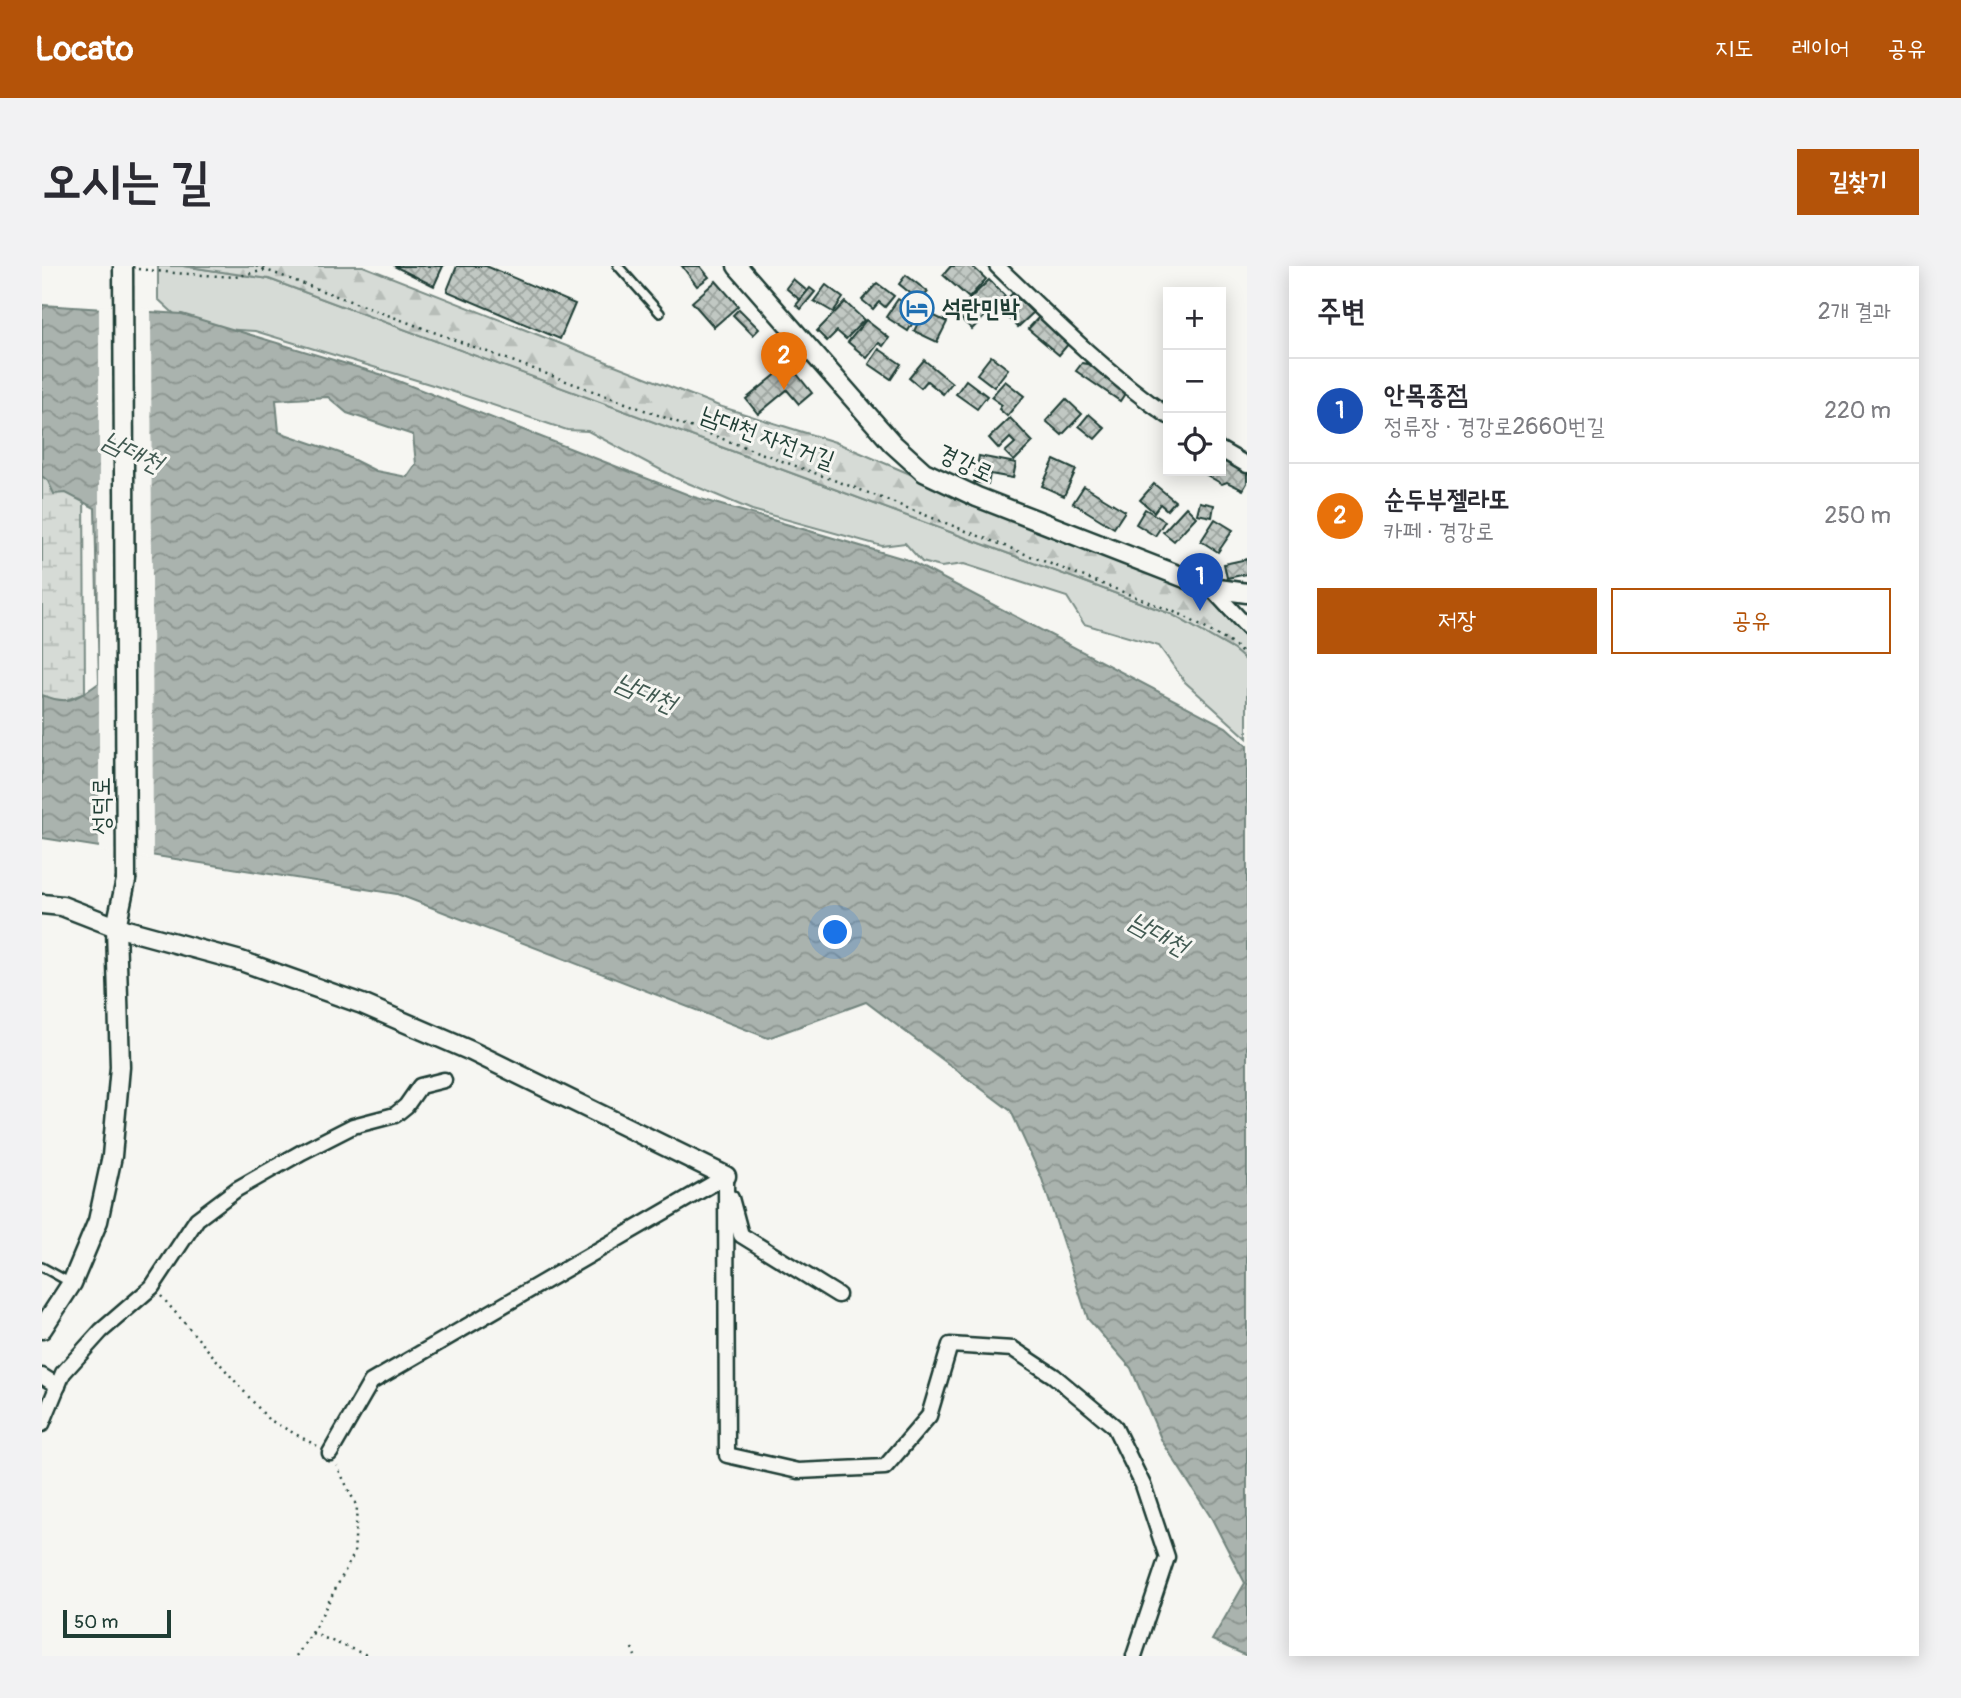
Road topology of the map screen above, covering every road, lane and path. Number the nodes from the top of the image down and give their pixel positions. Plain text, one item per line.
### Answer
1 (256, 266) edge
2 (618, 266) edge
3 (737, 266) edge
4 (997, 266) edge
5 (126, 267) edge
6 (267, 270) junction
7 (660, 313) dead end
8 (1164, 413) edge
9 (1226, 453) edge
10 (1247, 465) edge
11 (1211, 587) junction
12 (1247, 593) edge
13 (1247, 627) edge
14 (1247, 658) edge
15 (42, 897) edge
16 (42, 904) edge
17 (62, 906) junction
18 (116, 927) junction
19 (444, 1080) dead end
20 (726, 1176) junction
21 (42, 1267) edge
22 (72, 1283) junction
23 (152, 1287) junction
24 (838, 1295) dead end
25 (42, 1329) edge
26 (42, 1376) edge
27 (58, 1386) junction
28 (42, 1424) edge
29 (330, 1453) junction
30 (312, 1633) junction
31 (632, 1648) dead end
32 (296, 1656) edge
33 (369, 1656) edge
34 (635, 1656) edge
35 (1133, 1656) edge

1 - 6 path, 남대천 자전거길
2 - 7 lane
3 - 11 street, 경강로
4 - 8 street
5 - 6 path
5 - 18 street, 성덕로, bridge
6 - 14 path, 남대천 자전거길
9 - 10 street
11 - 12 street, 경강로
11 - 13 street
15 - 17 street
16 - 17 street
17 - 18 street
18 - 20 street
18 - 22 street, 성덕로
19 - 23 street
20 - 24 street
20 - 29 street
20 - 35 street
21 - 22 lane
22 - 25 street, 성덕로
23 - 27 street
23 - 29 path
26 - 27 street
27 - 28 street
29 - 30 path
30 - 32 path
30 - 33 path
31 - 34 path

